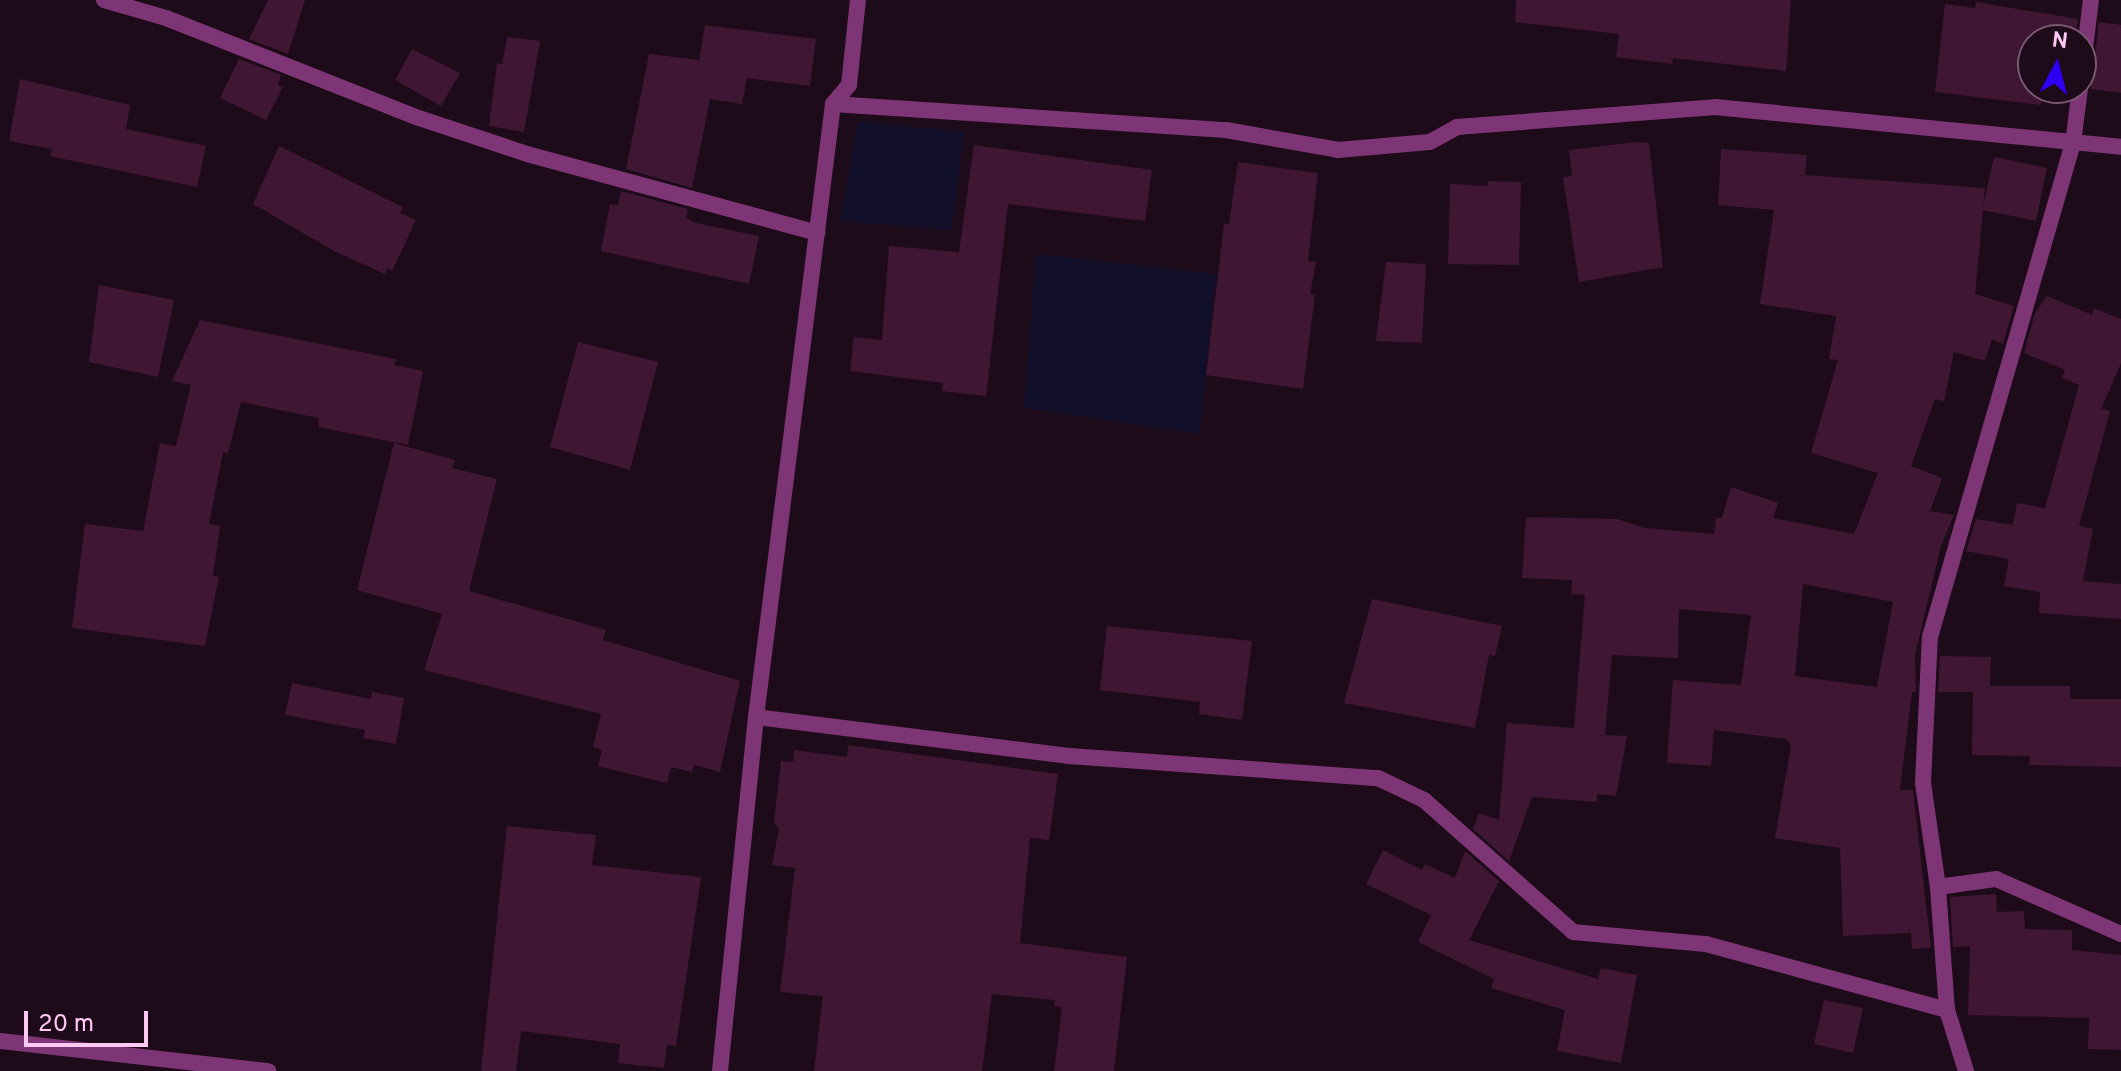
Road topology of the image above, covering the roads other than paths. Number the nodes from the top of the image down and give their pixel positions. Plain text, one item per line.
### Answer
1 (104, 0) edge
2 (858, 0) edge
3 (2091, 0) edge
4 (2088, 24) edge
5 (833, 104) junction
6 (2078, 104) edge
7 (2073, 143) junction
8 (2121, 147) edge
9 (817, 233) junction
10 (756, 717) junction
11 (1938, 887) junction
12 (2121, 934) edge
13 (1947, 1010) junction
14 (0, 1041) edge
15 (268, 1071) edge
16 (720, 1071) edge
17 (1966, 1071) edge

1 - 9 street
2 - 5 street
3 - 4 street
5 - 7 street
5 - 9 street
6 - 7 street
7 - 8 street
7 - 11 street
9 - 10 street
10 - 13 street
10 - 16 street
11 - 12 street
11 - 13 street
13 - 17 street
14 - 15 street

